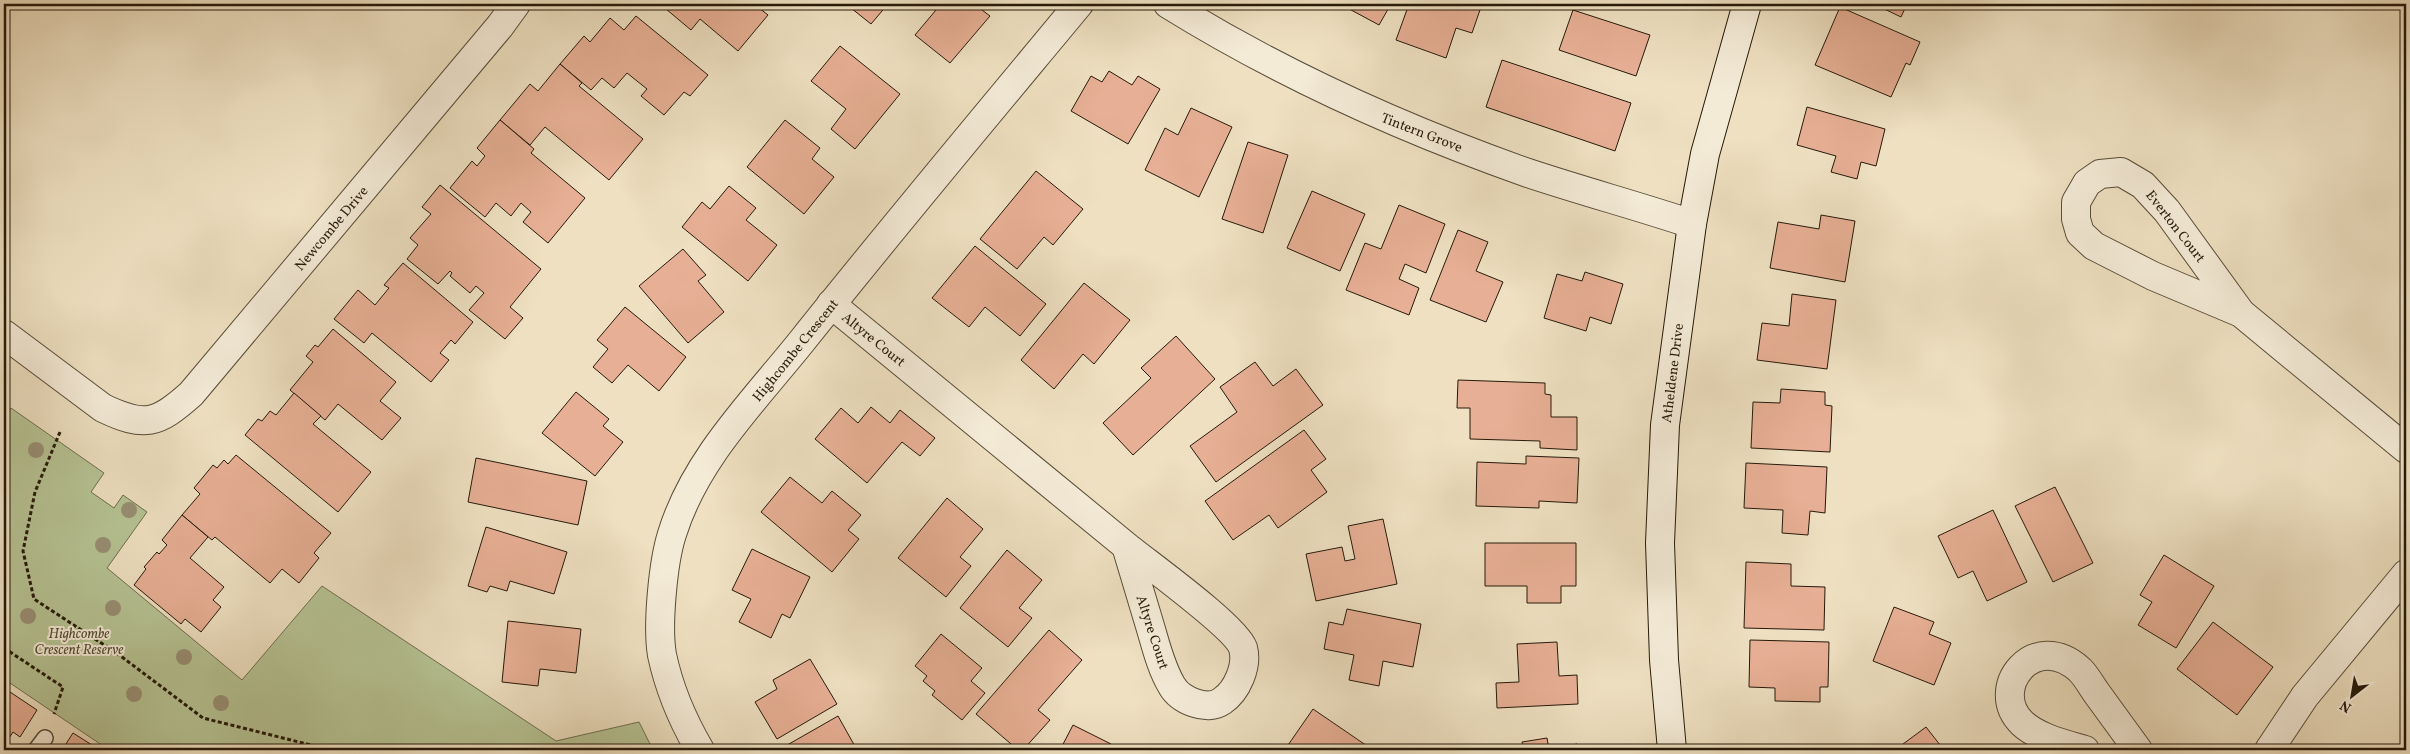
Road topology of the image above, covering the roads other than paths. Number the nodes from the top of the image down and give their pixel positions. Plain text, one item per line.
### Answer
1 (516, 4) edge
2 (524, 4) edge
3 (1078, 4) edge
4 (1168, 4) edge
5 (1747, 4) edge
6 (500, 26) junction
7 (1692, 224) junction
8 (831, 304) junction
9 (2241, 313) junction
10 (4, 334) edge
11 (2406, 449) edge
12 (1126, 546) junction
13 (2406, 574) edge
14 (45, 738) road end
15 (36, 750) edge
16 (700, 750) edge
17 (1672, 750) edge
18 (2085, 750) edge
19 (2138, 750) edge
20 (2269, 750) edge

1 - 6 street, Newcombe Drive
2 - 6 street, Newcombe Drive
3 - 8 street, Highcombe Crescent
4 - 7 street, Tintern Grove
5 - 7 street, Atheldene Drive
6 - 10 street, Newcombe Drive
7 - 17 street, Atheldene Drive
8 - 12 street, Altyre Court
8 - 16 street, Highcombe Crescent
9 - 9 street, Everton Court
9 - 11 street, Everton Court
12 - 12 street, Altyre Court
13 - 20 street
14 - 15 lane
18 - 19 street

